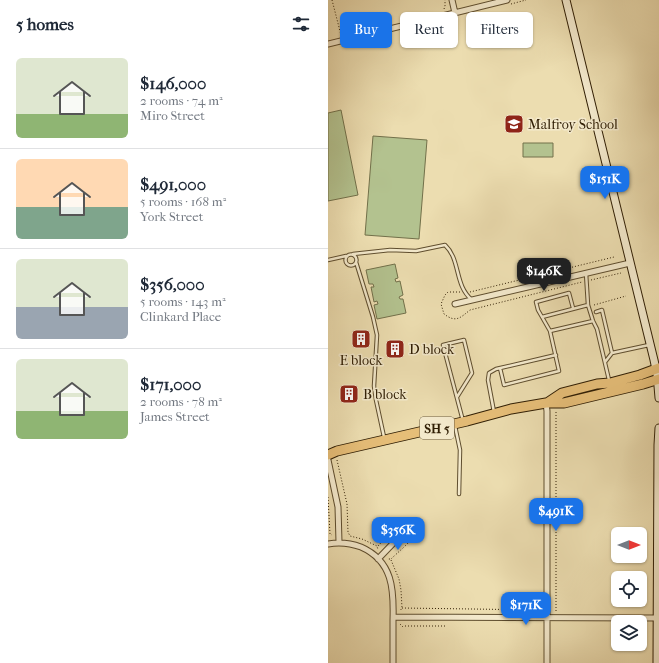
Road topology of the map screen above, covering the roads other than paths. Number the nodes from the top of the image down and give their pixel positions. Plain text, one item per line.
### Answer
1 (452, 0) edge
2 (507, 0) edge
3 (566, 0) edge
4 (455, 12) edge
5 (458, 12) edge
6 (400, 27) edge
7 (328, 44) edge
8 (353, 254) junction
9 (346, 256) junction
10 (328, 260) edge
11 (356, 262) junction
12 (630, 263) junction
13 (586, 273) junction
14 (473, 300) junction
15 (455, 304) dead end
16 (588, 305) junction
17 (573, 308) junction
18 (596, 312) dead end
19 (542, 317) junction
20 (592, 321) junction
21 (550, 331) junction
22 (650, 344) junction
23 (612, 353) junction
24 (556, 355) junction
25 (605, 362) junction
26 (500, 368) junction
27 (657, 369) edge
28 (658, 379) edge
29 (610, 383) junction
30 (457, 397) junction
31 (659, 398) edge
32 (546, 404) junction
33 (494, 413) junction
34 (459, 423) junction
35 (659, 428) edge
36 (384, 440) junction
37 (658, 453) edge
38 (328, 455) edge
39 (328, 460) edge
40 (459, 494) dead end
41 (405, 531) dead end
42 (339, 542) junction
43 (328, 544) edge
44 (378, 559) junction
45 (394, 617) junction
46 (547, 618) junction
47 (658, 618) edge
48 (393, 663) edge
49 (547, 663) edge
50 (657, 663) edge

1 - 4 street
2 - 5 street
3 - 12 main road
6 - 7 street
8 - 9 lane
8 - 11 lane
8 - 14 lane
9 - 10 lane
9 - 11 lane
11 - 36 lane
12 - 13 street
12 - 22 main road
13 - 14 street
13 - 16 lane
14 - 15 street
16 - 17 lane
16 - 20 lane
17 - 19 lane
17 - 19 lane
18 - 23 lane
19 - 21 lane
20 - 21 lane
20 - 25 lane
21 - 24 lane
22 - 23 lane
22 - 27 main road
23 - 25 lane
24 - 26 lane
24 - 26 lane
25 - 29 lane
26 - 33 lane
27 - 28 main road
27 - 29 highway, SH 5
28 - 31 main road
28 - 32 highway, SH 5
29 - 32 highway, SH 5
30 - 30 lane
30 - 34 lane
32 - 33 highway, SH 5
32 - 46 street
33 - 34 highway, SH 5
34 - 36 highway, SH 5
34 - 40 lane
35 - 37 main road
36 - 38 highway, SH 5
37 - 47 main road
39 - 42 street
41 - 44 street
42 - 43 street
42 - 44 street
44 - 45 street
45 - 46 street
45 - 48 street
46 - 47 street
46 - 49 street
47 - 50 main road

